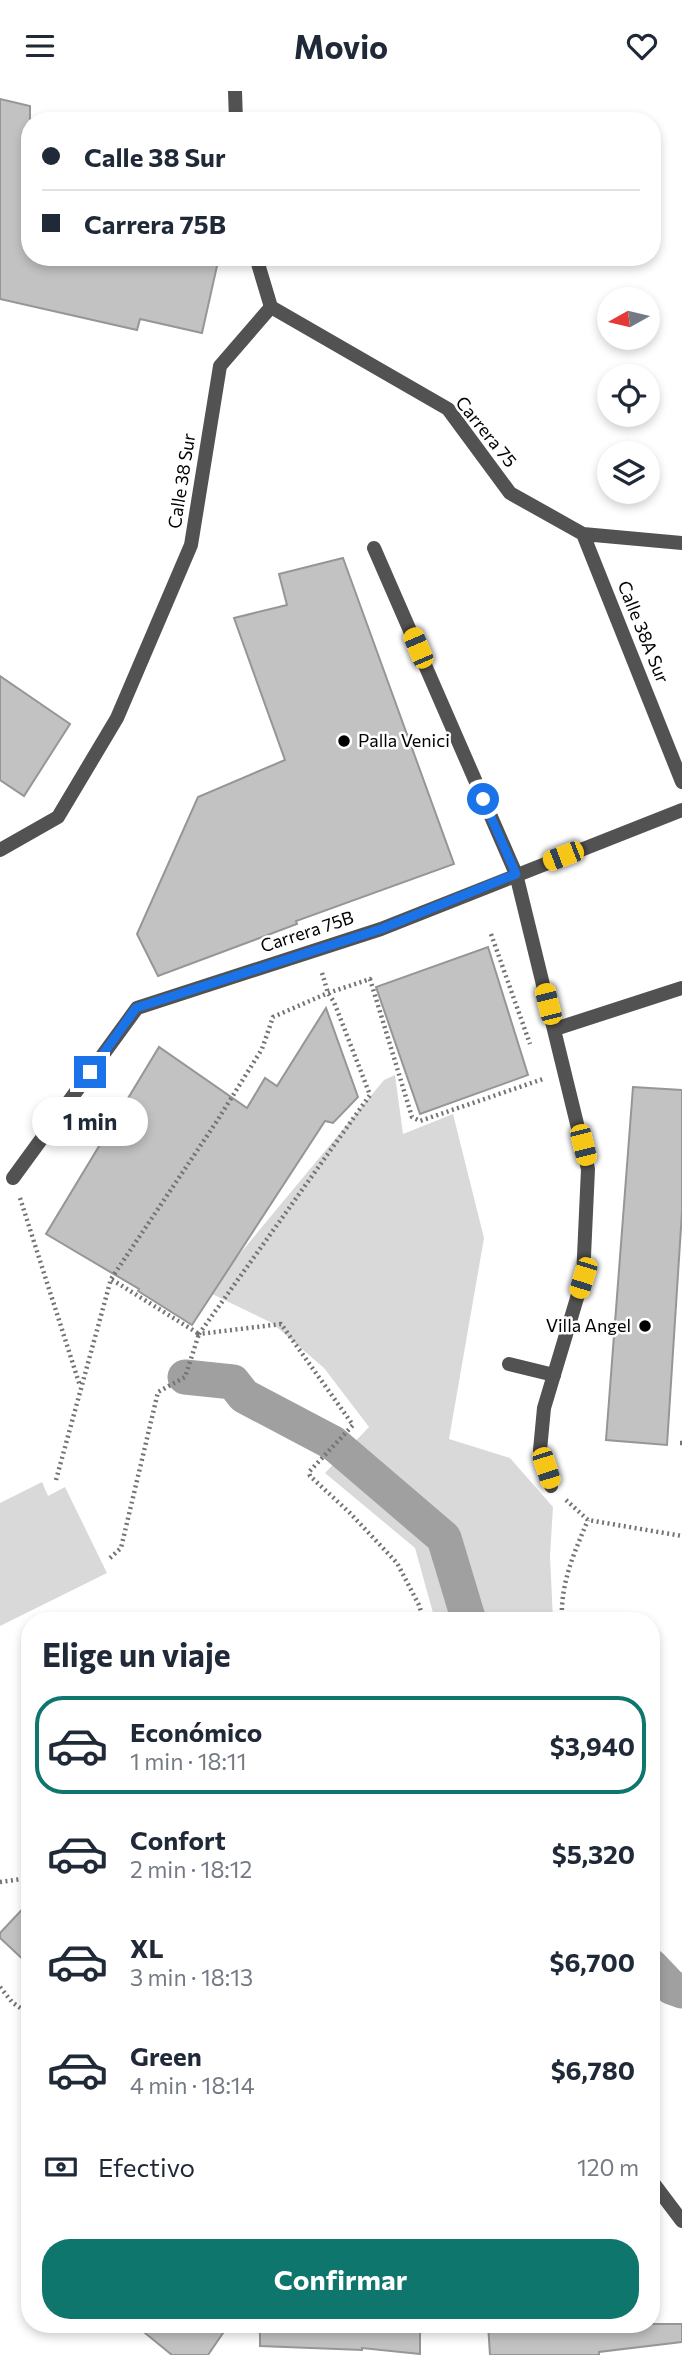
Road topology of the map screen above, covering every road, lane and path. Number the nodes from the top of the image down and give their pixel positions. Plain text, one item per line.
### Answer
1 (235, 91) edge
2 (236, 112) edge
3 (259, 266) edge
4 (271, 307) junction
5 (583, 534) junction
6 (682, 543) edge
7 (374, 548) dead end
8 (682, 782) edge
9 (682, 810) edge
10 (0, 850) edge
11 (516, 874) junction
12 (491, 934) dead end
13 (316, 950) junction
14 (682, 988) edge
15 (328, 993) junction
16 (555, 1030) junction
17 (534, 1056) dead end
18 (539, 1068) dead end
19 (13, 1178) joint
20 (111, 1279) junction
21 (199, 1334) junction
22 (509, 1364) dead end
23 (554, 1375) junction
24 (80, 1387) junction
25 (56, 1479) dead end
26 (551, 1486) dead end
27 (682, 1536) edge
28 (110, 1558) dead end
29 (421, 1612) edge
30 (562, 1612) edge
31 (21, 1879) edge
32 (0, 1882) edge
33 (0, 1987) edge
34 (21, 2008) edge
35 (660, 2192) edge
36 (682, 2221) edge

1 - 2 street
3 - 4 street
4 - 5 street, Carrera 75
4 - 10 street, Calle 38 Sur
5 - 6 street, Carrera 75
5 - 8 street, Calle 38A Sur
7 - 11 street
9 - 11 street, Carrera 75B
11 - 13 street, Carrera 75B
11 - 16 street
12 - 17 path
13 - 15 path
13 - 19 street, Carrera 75B
14 - 16 street
15 - 18 path
15 - 20 path
15 - 21 path
16 - 23 street
19 - 24 path
20 - 21 path
20 - 24 path
21 - 28 path
21 - 29 path
22 - 23 street
23 - 26 street
24 - 25 path
27 - 30 path
31 - 32 path
33 - 34 path
35 - 36 street

